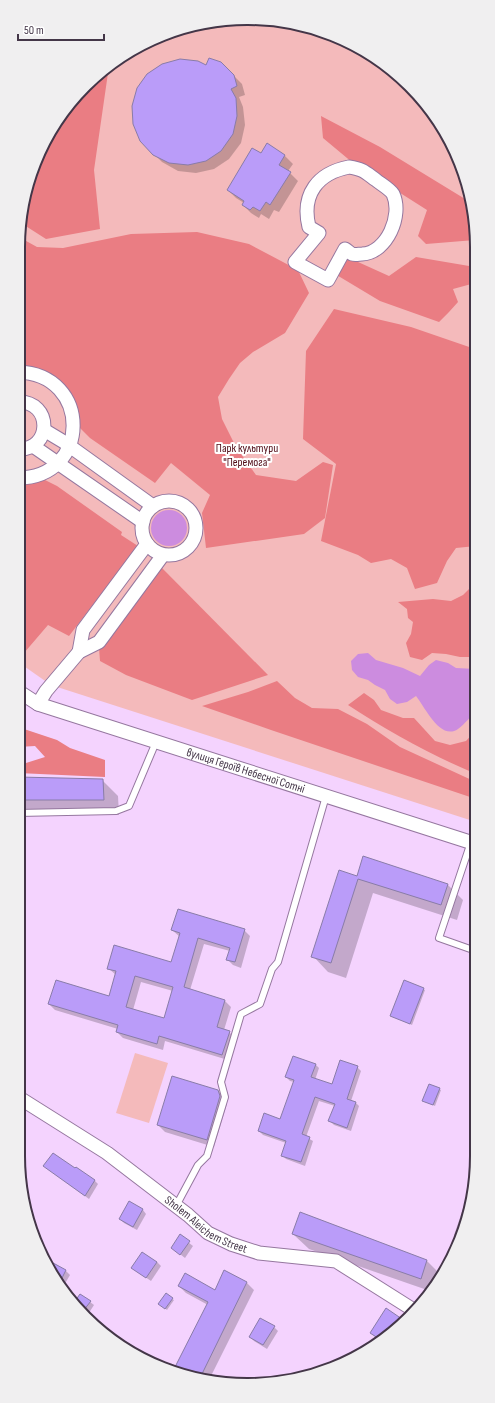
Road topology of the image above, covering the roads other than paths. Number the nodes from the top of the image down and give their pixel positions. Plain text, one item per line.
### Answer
1 (353, 254) joint
2 (25, 373) edge
3 (25, 403) edge
4 (44, 430) junction
5 (33, 446) junction
6 (69, 447) junction
7 (25, 449) edge
8 (58, 463) junction
9 (25, 478) edge
10 (153, 506) junction
11 (143, 522) junction
12 (147, 544) junction
13 (163, 555) junction
14 (79, 652) junction
15 (25, 696) edge
16 (38, 704) junction
17 (156, 742) junction
18 (326, 796) junction
19 (25, 813) edge
20 (470, 842) edge
21 (470, 854) edge
22 (470, 949) edge
23 (25, 1101) edge
24 (176, 1206) junction
25 (410, 1308) edge

1 - 1 street
2 - 6 street
3 - 4 street
4 - 5 street
4 - 6 street
5 - 7 street
5 - 8 street
6 - 8 street
6 - 10 street
8 - 9 street
8 - 11 street
10 - 11 street
10 - 13 street
11 - 12 street
12 - 13 street
12 - 14 street
13 - 14 street
14 - 16 street
15 - 16 street, вулиця Героїв Небесної Сотні
16 - 17 street, вулиця Героїв Небесної Сотні
17 - 18 street, вулиця Героїв Небесної Сотні
17 - 19 lane
18 - 20 street, вулиця Героїв Небесної Сотні
18 - 24 lane
21 - 22 lane
23 - 24 street, Sholem Aleichem Street
24 - 25 street, Sholem Aleichem Street

